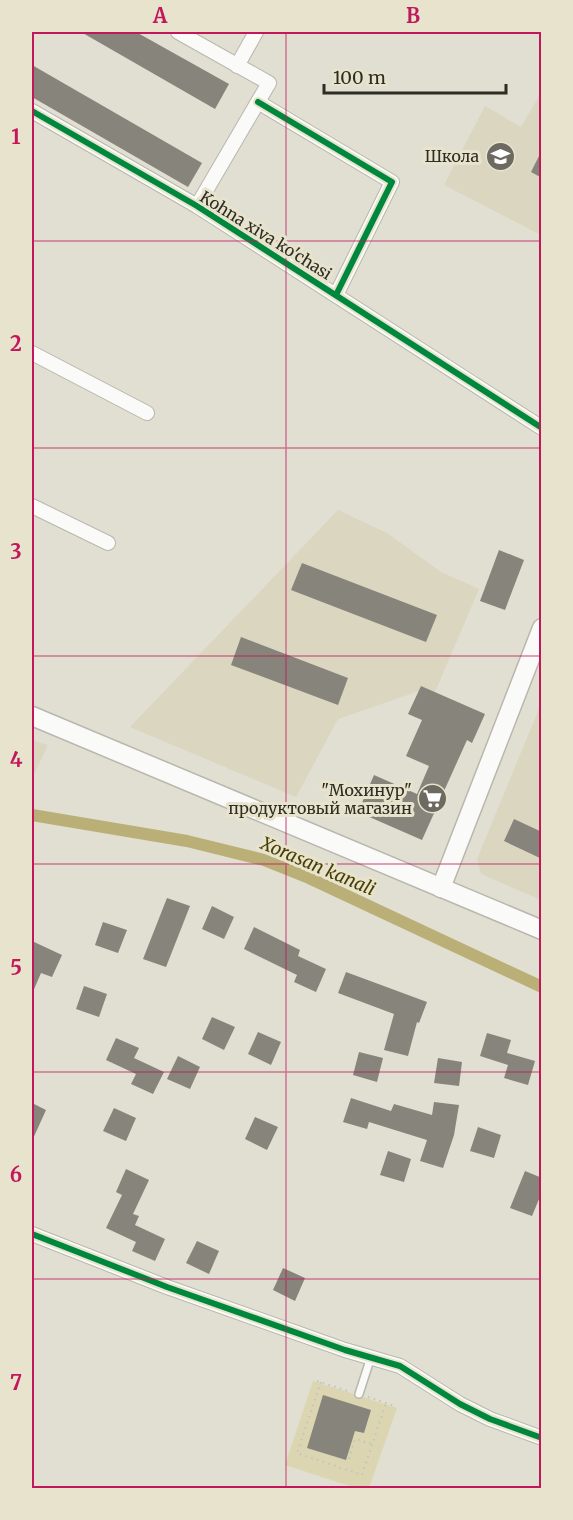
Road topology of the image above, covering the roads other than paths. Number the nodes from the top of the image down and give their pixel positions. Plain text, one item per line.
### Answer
1 (178, 32) edge
2 (256, 32) edge
3 (237, 66) junction
4 (258, 102) junction
5 (32, 111) edge
6 (197, 207) junction
7 (336, 295) junction
8 (32, 353) edge
9 (147, 413) dead end
10 (542, 428) edge
11 (32, 506) edge
12 (108, 543) dead end
13 (542, 628) edge
14 (32, 716) edge
15 (441, 888) junction
16 (542, 930) edge
17 (32, 1233) edge
18 (370, 1357) junction
19 (359, 1394) dead end
20 (542, 1438) edge

1 - 3 street
2 - 3 street
3 - 4 street
4 - 6 street
4 - 7 street
5 - 6 street, Kohna xiva ko'chasi
6 - 7 street, Kohna xiva ko'chasi
7 - 10 street, Kohna xiva ko'chasi
8 - 9 street
11 - 12 street
13 - 15 main road
14 - 15 main road
15 - 16 main road
17 - 18 street
18 - 19 lane
18 - 20 street

